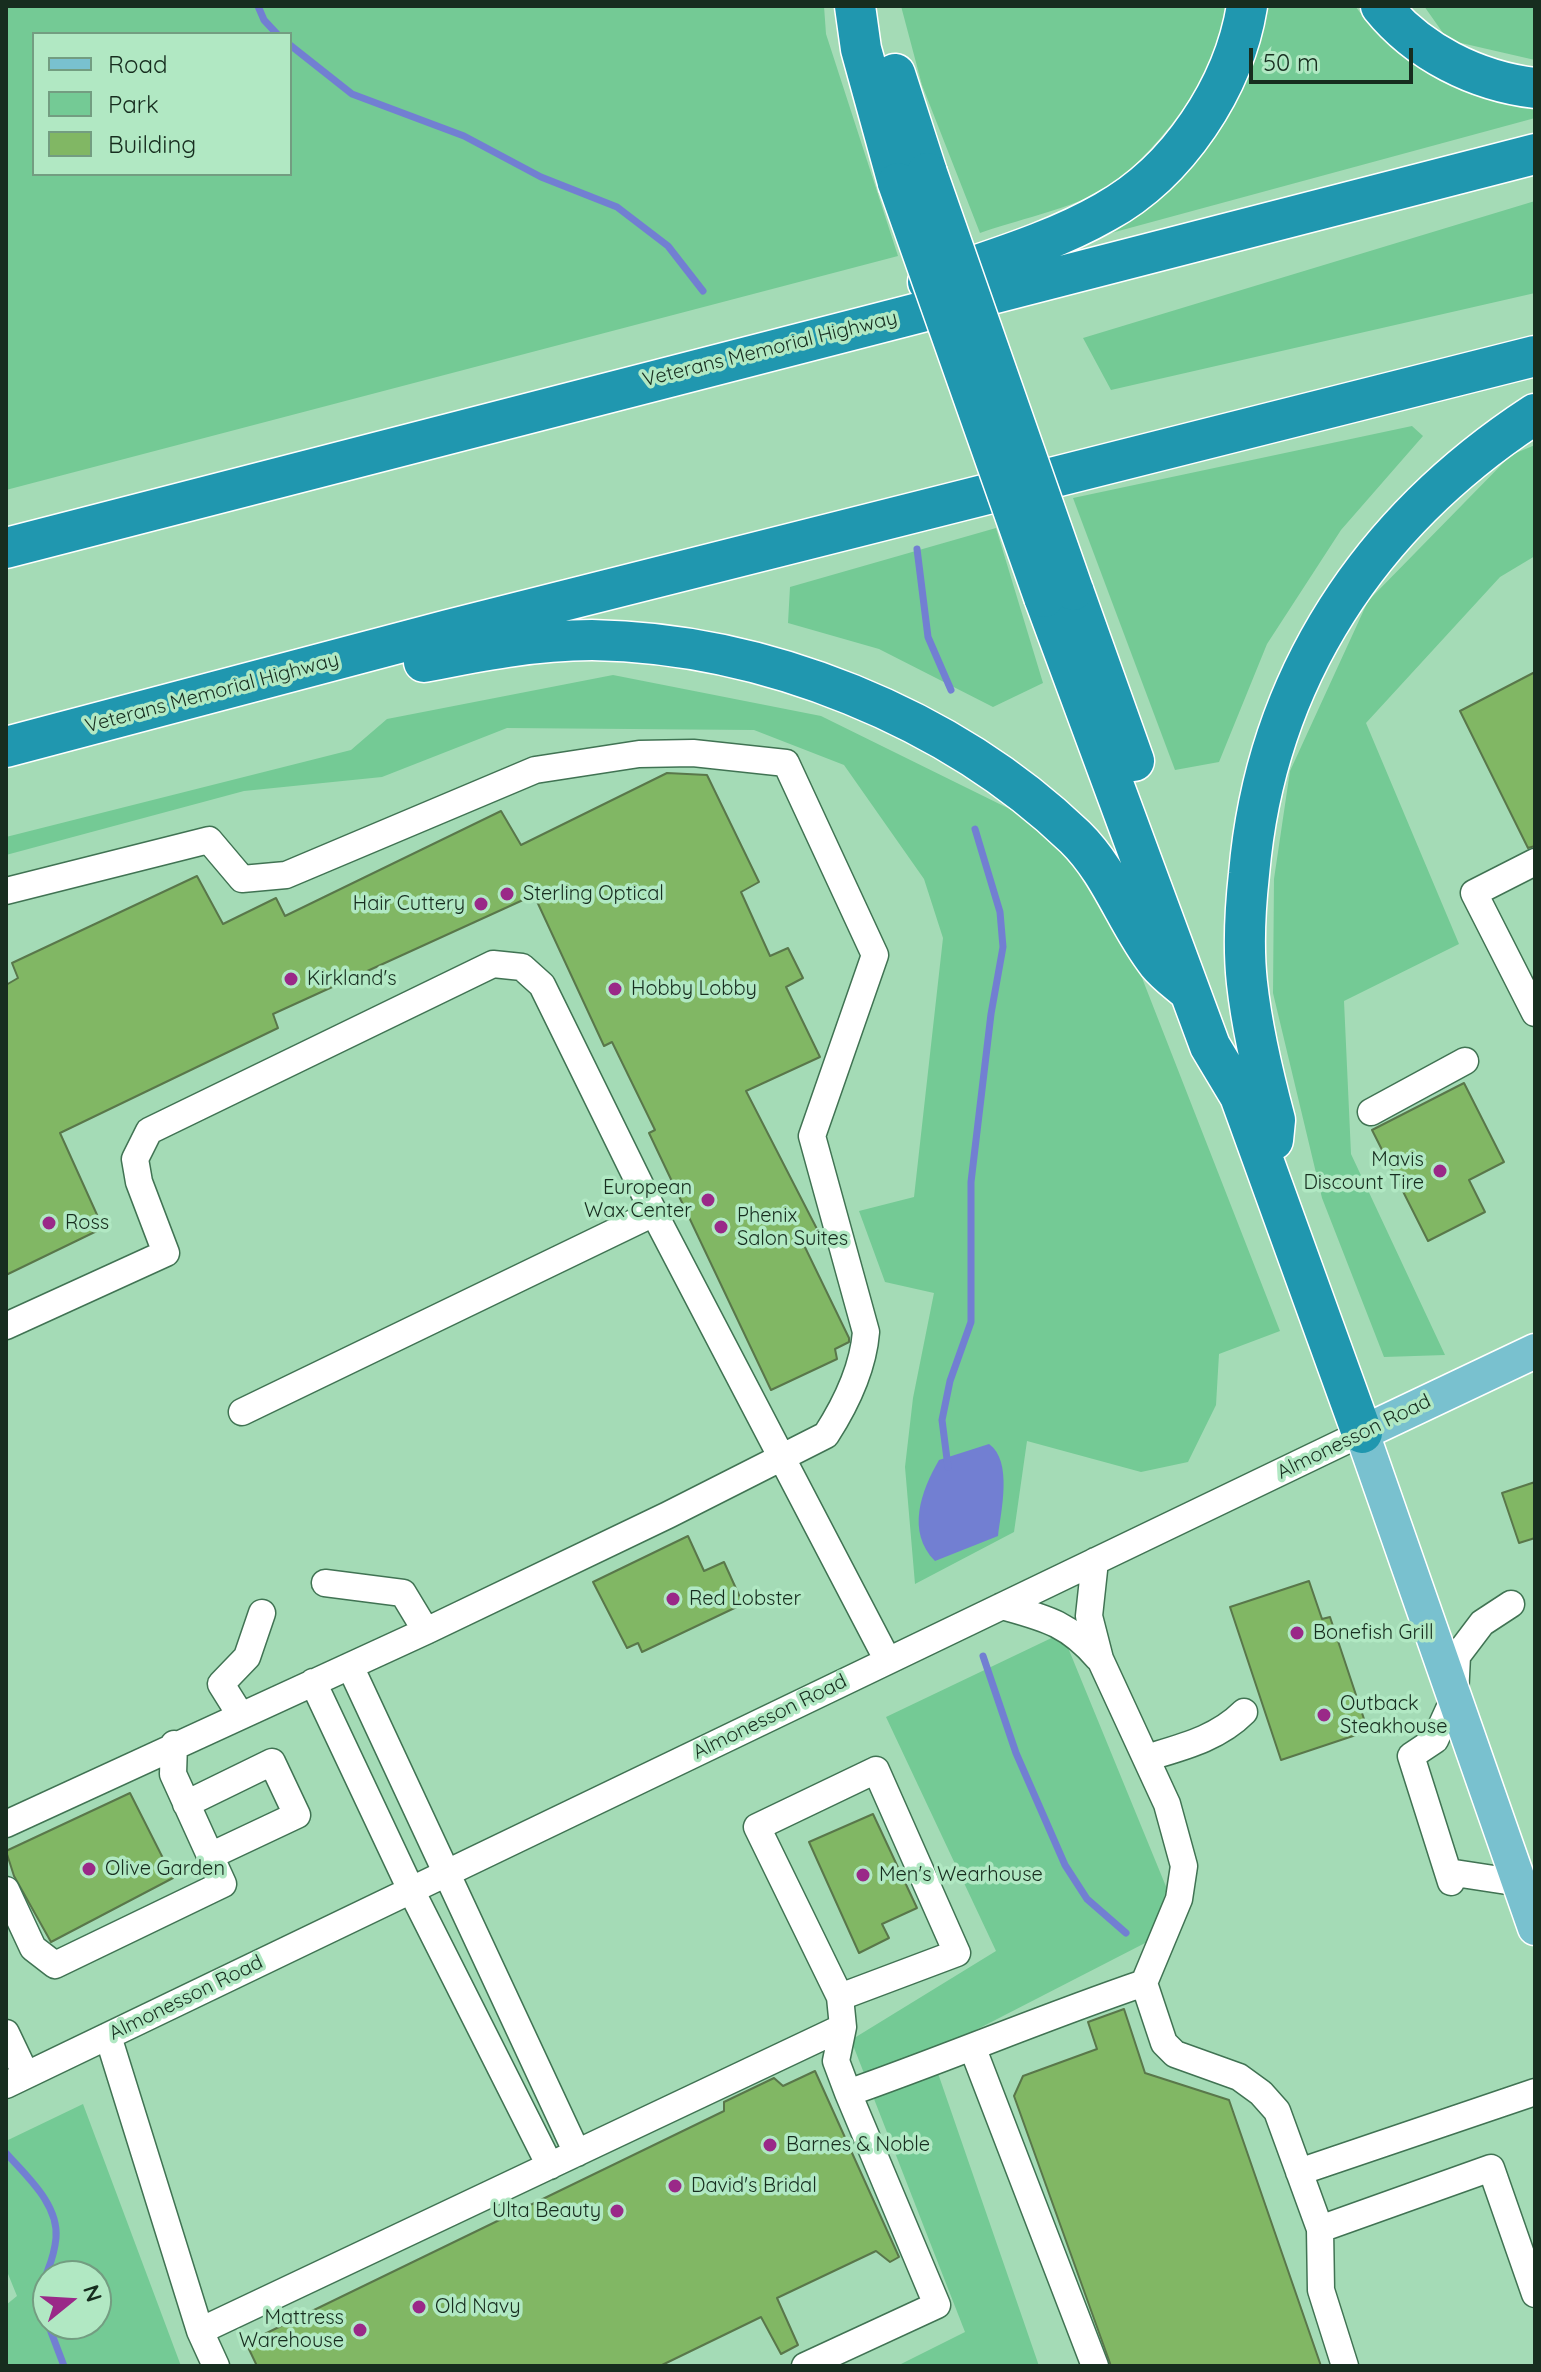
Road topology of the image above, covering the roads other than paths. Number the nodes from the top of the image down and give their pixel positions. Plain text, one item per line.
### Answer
1 (855, 6) edge
2 (881, 6) edge
3 (1247, 6) edge
4 (1381, 6) edge
5 (1535, 88) edge
6 (1535, 154) edge
7 (913, 178) junction
8 (818, 336) junction
9 (1535, 356) edge
10 (1535, 414) edge
11 (6, 548) edge
12 (1058, 594) junction
13 (21, 743) edge
14 (1535, 862) edge
15 (6, 891) edge
16 (1190, 992) junction
17 (1535, 1013) edge
18 (1465, 1061) dead end
19 (1240, 1096) junction
20 (1371, 1112) dead end
21 (1271, 1180) junction
22 (654, 1213) junction
23 (6, 1326) edge
24 (1535, 1351) edge
25 (242, 1412) dead end
26 (1362, 1433) junction
27 (783, 1458) junction
28 (1095, 1561) junction
29 (325, 1583) dead end
30 (1511, 1604) dead end
31 (1002, 1606) junction
32 (262, 1613) dead end
33 (426, 1631) junction
34 (1100, 1659) junction
35 (888, 1661) junction
36 (350, 1666) junction
37 (313, 1682) junction
38 (1455, 1696) junction
39 (1244, 1712) dead end
40 (241, 1716) junction
41 (174, 1744) junction
42 (1146, 1758) junction
43 (186, 1804) junction
44 (6, 1824) edge
45 (210, 1856) junction
46 (446, 1874) junction
47 (1520, 1883) junction
48 (6, 1890) edge
49 (412, 1892) junction
50 (1535, 1928) edge
51 (1144, 1983) junction
52 (840, 1997) junction
53 (843, 2027) junction
54 (6, 2033) edge
55 (108, 2036) junction
56 (973, 2049) junction
57 (16, 2080) edge
58 (1535, 2092) edge
59 (848, 2093) junction
60 (577, 2153) junction
61 (550, 2166) junction
62 (1299, 2172) junction
63 (1320, 2229) junction
64 (1535, 2294) edge
65 (200, 2331) junction
66 (216, 2366) edge
67 (805, 2366) edge
68 (1095, 2366) edge
69 (1345, 2366) edge

1 - 7 highway
2 - 7 highway
3 - 8 highway
4 - 5 highway
6 - 8 highway, Veterans Memorial Highway
7 - 12 highway, bridge
8 - 11 highway, Veterans Memorial Highway
9 - 13 highway, Veterans Memorial Highway
10 - 21 highway
12 - 16 highway
12 - 19 highway
13 - 16 highway
14 - 17 street
15 - 27 street
16 - 19 highway
18 - 20 street
19 - 21 highway
21 - 26 highway
22 - 23 street
22 - 25 street
22 - 27 street
24 - 26 main road, Almonesson Road
26 - 28 street, Almonesson Road
26 - 38 main road
27 - 33 street
27 - 35 street
28 - 31 street, Almonesson Road
28 - 34 street
29 - 33 street
30 - 38 street
31 - 34 street
31 - 35 street, Almonesson Road
32 - 40 street
33 - 36 street
34 - 42 street
35 - 46 street, Almonesson Road
36 - 37 street
36 - 46 street
37 - 40 street
37 - 49 street
38 - 47 main road
38 - 47 street
39 - 42 street
40 - 41 street
41 - 43 street
41 - 44 street
42 - 51 street
43 - 45 street
43 - 45 street
45 - 48 street
46 - 49 street, Almonesson Road
46 - 60 street
47 - 50 main road
49 - 55 street, Almonesson Road
49 - 61 street
51 - 56 street
51 - 62 street
52 - 52 street
52 - 53 street
53 - 59 street
53 - 60 street
54 - 57 street
55 - 57 street, Almonesson Road
55 - 65 street
56 - 59 street
56 - 68 street
58 - 62 street
59 - 67 street
60 - 61 street
61 - 65 street
62 - 63 street
63 - 64 street
63 - 69 street
65 - 66 street

